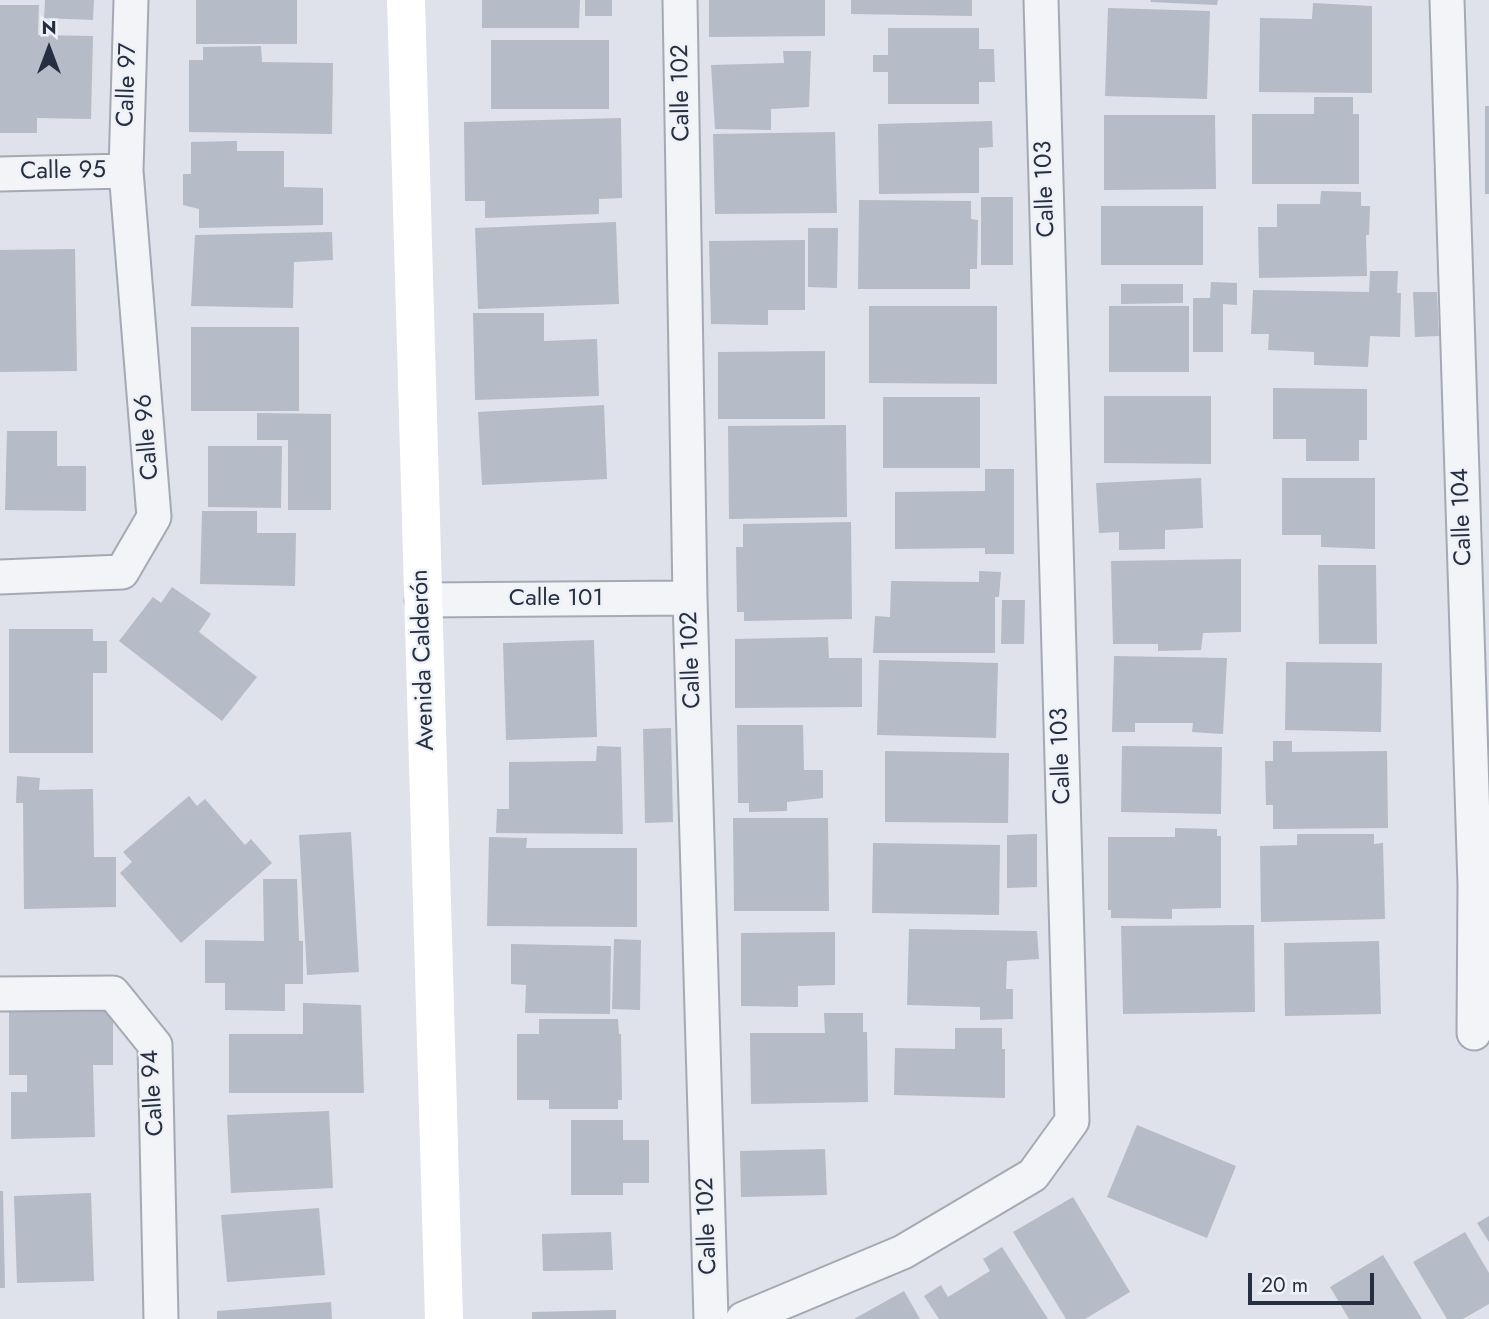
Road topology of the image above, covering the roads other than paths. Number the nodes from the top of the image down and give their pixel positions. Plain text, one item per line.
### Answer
1 (131, 0) edge
2 (406, 0) edge
3 (680, 0) edge
4 (1041, 0) edge
5 (1447, 0) edge
6 (126, 171) junction
7 (0, 174) edge
8 (0, 577) edge
9 (690, 598) junction
10 (422, 600) junction
11 (1482, 881) edge
12 (0, 994) edge
13 (1474, 1033) dead end
14 (161, 1319) edge
15 (444, 1319) edge
16 (711, 1319) edge
17 (743, 1319) edge

1 - 6 street, Calle 97
2 - 10 street, Avenida Calderón
3 - 9 street, Calle 102
4 - 17 street, Calle 103
5 - 11 street, Calle 104
6 - 7 street, Calle 95
6 - 8 street, Calle 96
9 - 10 street, Calle 101
9 - 16 street, Calle 102
10 - 15 street, Avenida Calderón
11 - 13 street, Calle 104
12 - 14 street, Calle 94

